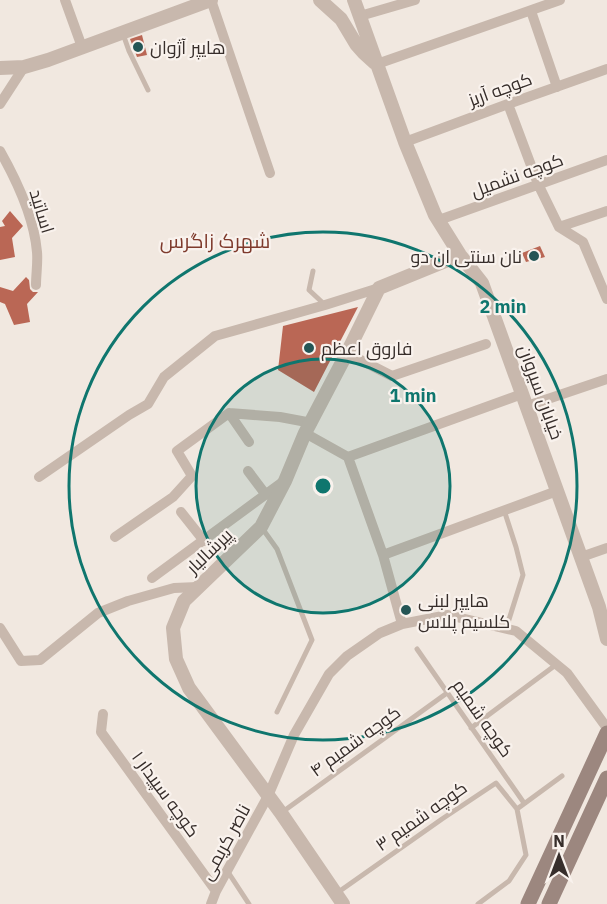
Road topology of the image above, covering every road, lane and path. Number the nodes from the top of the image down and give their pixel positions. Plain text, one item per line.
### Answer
1 (65, 0) edge
2 (211, 0) edge
3 (320, 0) edge
4 (354, 0) edge
5 (415, 0) edge
6 (560, 0) edge
7 (191, 4) edge
8 (531, 11) junction
9 (360, 16) junction
10 (123, 33) junction
11 (82, 47) junction
12 (377, 64) junction
13 (24, 67) junction
14 (0, 68) edge
15 (607, 69) edge
16 (557, 87) junction
17 (148, 90) dead end
18 (0, 104) edge
19 (508, 104) junction
20 (405, 142) junction
21 (0, 150) edge
22 (607, 160) edge
23 (270, 173) dead end
24 (538, 184) junction
25 (607, 211) edge
26 (439, 220) junction
27 (559, 227) junction
28 (460, 255) junction
29 (313, 271) dead end
30 (36, 285) dead end
31 (379, 288) junction
32 (606, 295) edge
33 (325, 305) junction
34 (486, 344) dead end
35 (347, 353) junction
36 (607, 379) edge
37 (524, 400) junction
38 (229, 412) junction
39 (308, 428) junction
40 (249, 442) dead end
41 (348, 456) junction
42 (248, 471) dead end
43 (39, 477) dead end
44 (285, 481) junction
45 (557, 491) junction
46 (266, 495) junction
47 (504, 510) junction
48 (181, 512) dead end
49 (261, 527) junction
50 (115, 537) dead end
51 (204, 541) junction
52 (607, 548) edge
53 (383, 555) junction
54 (581, 557) junction
55 (152, 578) dead end
56 (198, 586) junction
57 (603, 611) edge
58 (402, 624) junction
59 (0, 628) edge
60 (506, 629) junction
61 (607, 639) edge
62 (417, 649) dead end
63 (557, 664) junction
64 (447, 693) junction
65 (277, 712) dead end
66 (103, 714) dead end
67 (471, 728) junction
68 (607, 728) edge
69 (607, 733) edge
70 (562, 776) dead end
71 (607, 778) edge
72 (268, 796) junction
73 (524, 804) junction
74 (517, 809) junction
75 (281, 813) junction
76 (228, 872) junction
77 (216, 891) junction
78 (339, 899) edge
79 (211, 904) edge
80 (249, 904) edge
81 (478, 904) edge
82 (528, 904) edge
83 (549, 904) edge

1 - 11 street
2 - 7 street
2 - 23 street
3 - 12 street, خیابان سیروان
4 - 9 street, خیابان سیروان
5 - 9 street
6 - 8 street
7 - 10 street
8 - 12 street
8 - 16 street
9 - 12 street, خیابان سیروان
10 - 11 street
10 - 17 lane
11 - 13 street
12 - 20 street, خیابان سیروان
13 - 14 street
13 - 18 street
15 - 16 street, کوچه آریز
16 - 19 street, کوچه آریز
19 - 20 street, کوچه آریز
19 - 24 street
20 - 26 street, خیابان سیروان
21 - 30 street, اساتید
22 - 24 street, کوچه نشمیل
24 - 26 street, کوچه نشمیل
24 - 27 street
25 - 27 street
26 - 28 street, خیابان سیروان
27 - 32 street
28 - 31 street
28 - 37 street, خیابان سیروان
29 - 33 lane
31 - 33 street
31 - 35 street, پیرشالیار
33 - 43 street
34 - 35 street
35 - 39 street, پیرشالیار
36 - 37 street
37 - 41 street
37 - 45 street, خیابان سیروان
38 - 39 street
38 - 40 street
38 - 50 street
39 - 41 street
39 - 44 street, پیرشالیار
41 - 53 street
42 - 46 street
44 - 46 street
44 - 49 street, پیرشالیار
45 - 47 street
45 - 54 street, خیابان سیروان
46 - 51 street
47 - 53 street
47 - 60 lane
48 - 51 street
49 - 56 street, پیرشالیار
49 - 65 lane
51 - 55 street
52 - 54 street
53 - 58 street
54 - 57 street, خیابان سیروان
56 - 59 street
56 - 72 street, پیرشالیار
57 - 61 street, خیابان سیروان
58 - 60 street, ناصر کریمی
58 - 72 street, ناصر کریمی
60 - 63 street, ناصر کریمی
62 - 64 lane, کوچه شمیم
63 - 67 lane
63 - 68 street, ناصر کریمی
64 - 67 lane, کوچه شمیم
64 - 75 lane, کوچه شمیم ۴
66 - 77 street, کوچه سپیدار ۱
67 - 73 lane, کوچه شمیم
69 - 82 main road
70 - 73 lane
71 - 83 main road
72 - 75 street, پیرشالیار
72 - 76 street, ناصر کریمی
73 - 74 lane
74 - 78 lane, کوچه شمیم ۳
74 - 81 lane
75 - 78 street, پیرشالیار
76 - 77 street, ناصر کریمی
76 - 80 lane
77 - 79 street, ناصر کریمی

